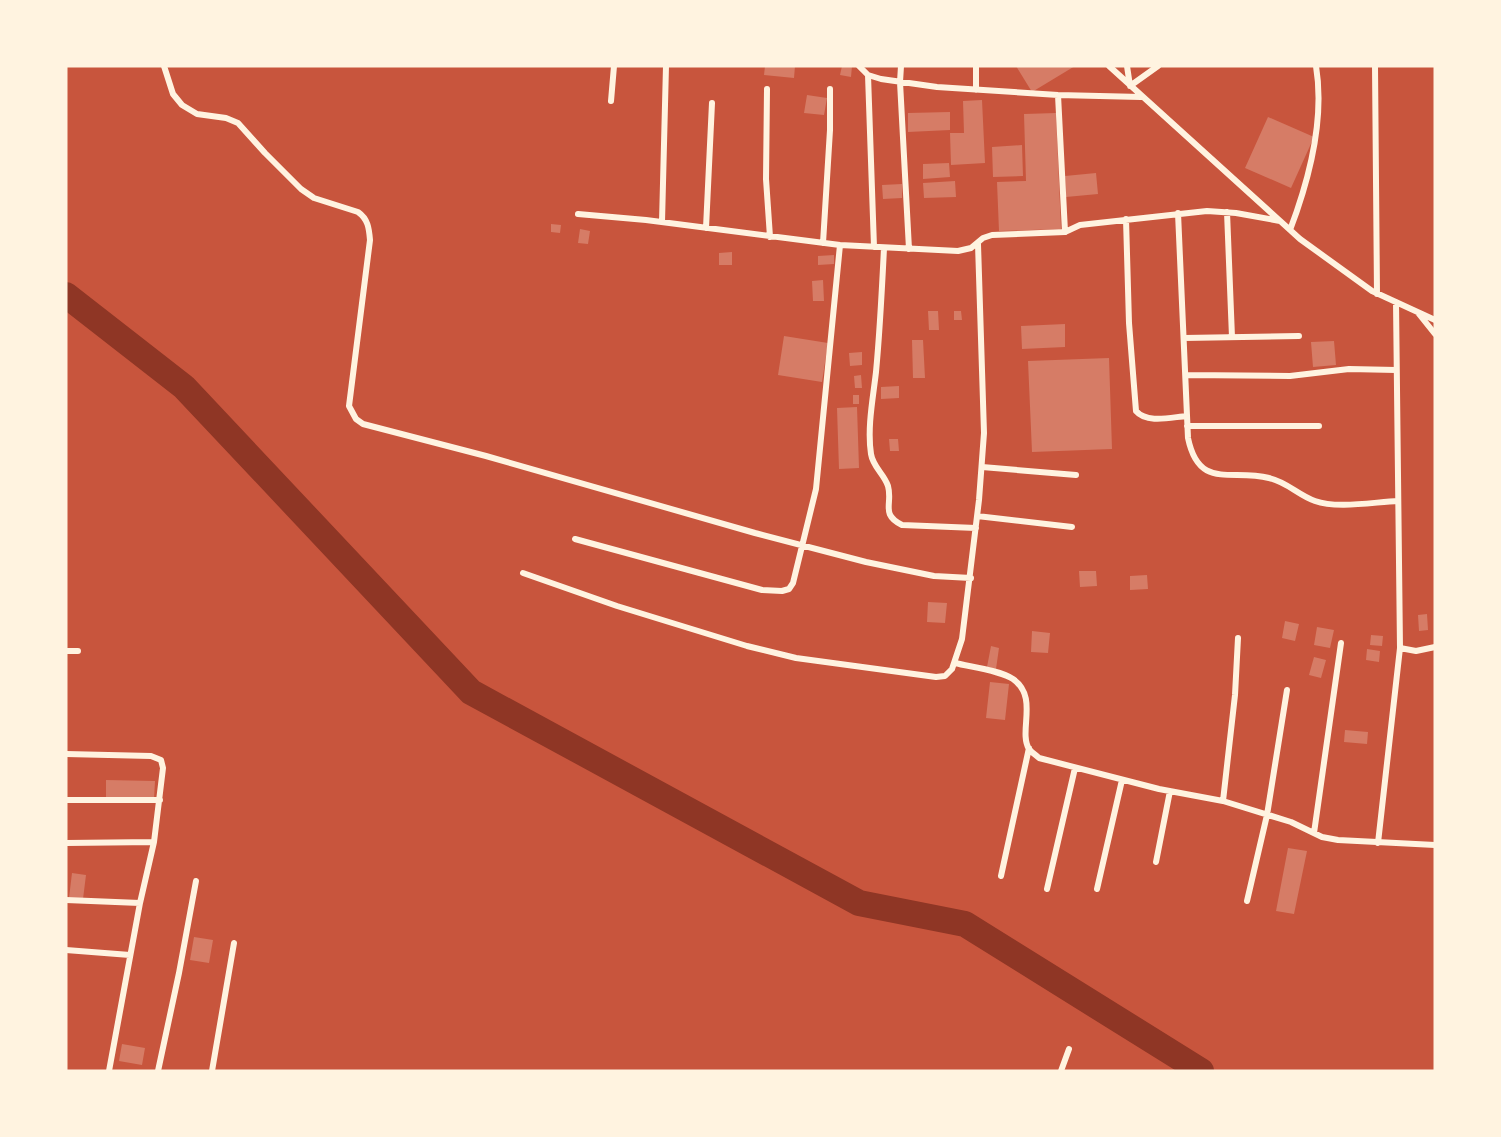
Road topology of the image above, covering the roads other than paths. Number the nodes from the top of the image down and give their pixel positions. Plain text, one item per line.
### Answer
1 (164, 66) edge
2 (614, 66) edge
3 (666, 66) edge
4 (859, 66) edge
5 (901, 66) edge
6 (976, 66) edge
7 (1109, 66) edge
8 (1127, 66) edge
9 (1158, 66) edge
10 (1316, 66) edge
11 (1375, 66) edge
12 (868, 75) junction
13 (900, 82) junction
14 (1130, 86) junction
15 (767, 89) dead end
16 (830, 89) dead end
17 (976, 90) junction
18 (1058, 95) junction
19 (1142, 97) junction
20 (611, 100) dead end
21 (712, 103) dead end
22 (1227, 212) junction
23 (1178, 213) junction
24 (578, 214) dead end
25 (1126, 219) junction
26 (1280, 221) junction
27 (662, 222) junction
28 (706, 228) junction
29 (1290, 230) junction
30 (1065, 232) junction
31 (770, 237) junction
32 (823, 243) junction
33 (978, 244) junction
34 (840, 245) junction
35 (874, 247) junction
36 (884, 248) junction
37 (909, 249) junction
38 (1377, 294) junction
39 (1395, 302) junction
40 (1418, 313) junction
41 (1435, 321) edge
42 (1435, 334) edge
43 (1299, 336) dead end
44 (1232, 337) junction
45 (1184, 338) junction
46 (1396, 370) junction
47 (1186, 375) junction
48 (1187, 416) junction
49 (1188, 426) junction
50 (1318, 426) dead end
51 (982, 467) junction
52 (1076, 475) dead end
53 (1398, 501) junction
54 (977, 516) junction
55 (1072, 526) dead end
56 (976, 528) junction
57 (574, 539) dead end
58 (802, 546) junction
59 (523, 573) dead end
60 (970, 578) junction
61 (1238, 638) dead end
62 (1341, 643) dead end
63 (1435, 647) edge
64 (1400, 648) junction
65 (66, 651) edge
66 (78, 651) dead end
67 (955, 663) junction
68 (1287, 690) dead end
69 (1029, 748) junction
70 (66, 754) edge
71 (1075, 768) junction
72 (1122, 780) junction
73 (1170, 791) junction
74 (66, 800) edge
75 (160, 800) junction
76 (1223, 801) junction
77 (1267, 815) junction
78 (1314, 833) junction
79 (66, 843) edge
80 (154, 843) junction
81 (1378, 843) junction
82 (1435, 845) edge
83 (1156, 862) dead end
84 (1001, 876) dead end
85 (195, 881) dead end
86 (1047, 889) dead end
87 (1097, 889) dead end
88 (66, 900) edge
89 (1247, 902) dead end
90 (140, 903) junction
91 (234, 943) dead end
92 (66, 950) edge
93 (130, 956) junction
94 (1069, 1049) dead end
95 (109, 1071) edge
96 (158, 1071) edge
97 (212, 1071) edge
98 (1061, 1071) edge

1 - 58 street
2 - 20 street
3 - 27 street
4 - 12 street
5 - 13 street
6 - 17 street
7 - 14 street
8 - 14 street
9 - 14 street
10 - 29 street
11 - 38 street
12 - 13 street
12 - 35 street
13 - 17 street
13 - 37 street
14 - 19 street
15 - 31 street
16 - 32 street
17 - 18 street
18 - 19 street
18 - 30 street
19 - 26 street
21 - 28 street
22 - 23 street
22 - 26 street
22 - 44 street
23 - 25 street
23 - 45 street
24 - 27 street
25 - 30 street
25 - 48 street
26 - 29 street
27 - 28 street
28 - 31 street
29 - 38 street
30 - 33 street
31 - 32 street
32 - 34 street
33 - 37 street
33 - 51 street
34 - 35 street
34 - 58 street
35 - 36 street
36 - 37 street
36 - 56 street
38 - 39 street
39 - 40 street
39 - 46 street
40 - 41 street
40 - 42 street
43 - 44 street
44 - 45 street
45 - 47 street
46 - 47 street
46 - 53 street
47 - 48 street
48 - 49 street
49 - 50 street
49 - 53 street
51 - 52 street
51 - 54 street
53 - 64 street
54 - 55 street
54 - 56 street
56 - 60 street
57 - 58 street
58 - 60 street
59 - 67 street
60 - 67 street
61 - 76 street
62 - 78 street
63 - 64 street
64 - 81 street
65 - 66 street
67 - 69 street
68 - 77 street
69 - 71 street
69 - 84 street
70 - 75 street
71 - 72 street
71 - 86 street
72 - 73 street
72 - 87 street
73 - 76 street
73 - 83 street
74 - 75 street
75 - 80 street
76 - 77 street
77 - 78 street
77 - 89 street
78 - 81 street
79 - 80 street
80 - 90 street
81 - 82 street
85 - 96 street
88 - 90 street
90 - 93 street
91 - 97 street
92 - 93 street
93 - 95 street
94 - 98 street

